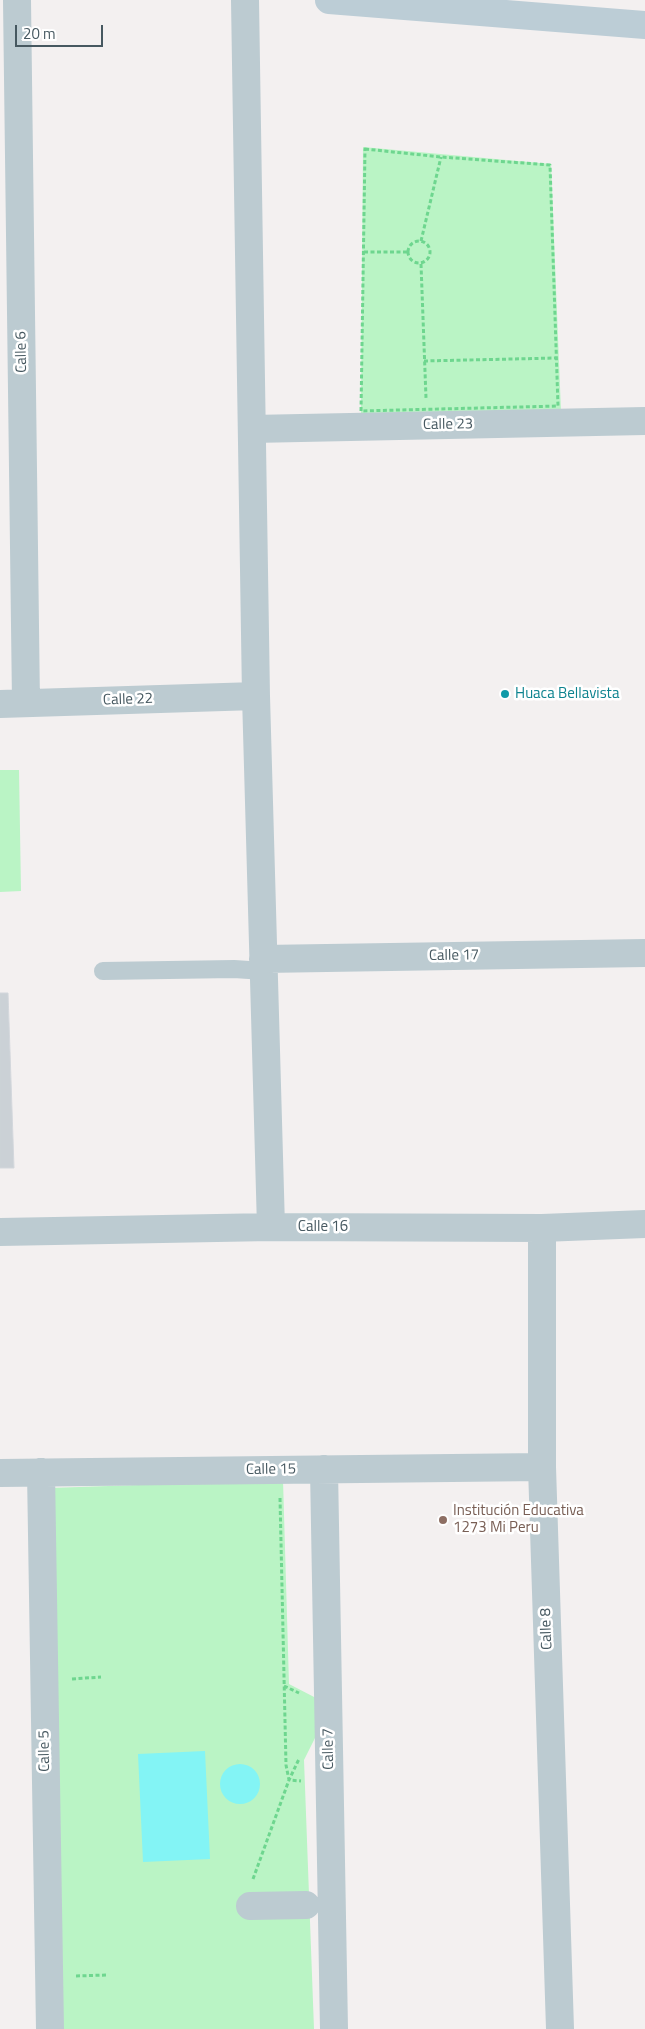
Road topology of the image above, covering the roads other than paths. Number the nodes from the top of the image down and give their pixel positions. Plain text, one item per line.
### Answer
1 (17, 0) edge
2 (245, 0) edge
3 (328, 0) edge
4 (645, 25) edge
5 (645, 421) edge
6 (252, 429) junction
7 (256, 696) junction
8 (13, 703) edge
9 (645, 953) edge
10 (264, 965) junction
11 (104, 971) dead end
12 (645, 1224) edge
13 (270, 1227) junction
14 (542, 1228) junction
15 (0, 1232) edge
16 (542, 1466) junction
17 (324, 1469) junction
18 (41, 1472) junction
19 (0, 1473) edge
20 (306, 1905) dead end
21 (250, 1906) road end
22 (50, 2029) edge
23 (334, 2029) edge
24 (560, 2029) edge

1 - 8 street, Calle 6
2 - 6 street
3 - 4 street
5 - 6 street, Calle 23
6 - 7 street
7 - 8 street, Calle 22
7 - 10 street
9 - 10 street, Calle 17
10 - 11 lane
10 - 13 street
12 - 14 street, Calle 16
13 - 14 street, Calle 16
13 - 15 street, Calle 16
14 - 16 street, Calle 8
16 - 17 street, Calle 15
16 - 24 street, Calle 8
17 - 18 street, Calle 15
17 - 23 street, Calle 7
18 - 19 street, Calle 15
18 - 22 street, Calle 5
20 - 21 street

